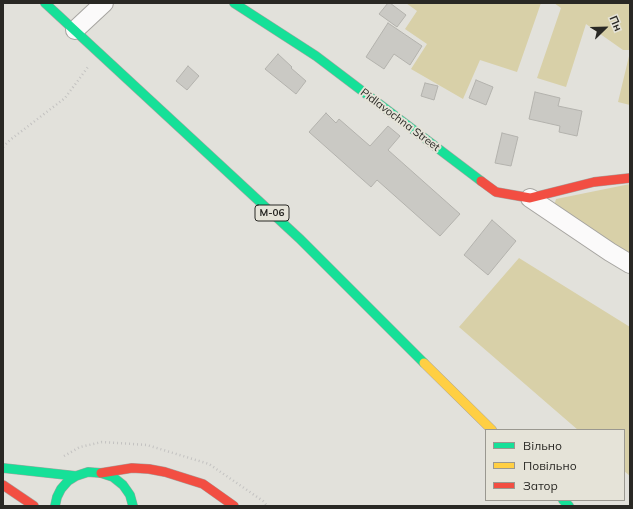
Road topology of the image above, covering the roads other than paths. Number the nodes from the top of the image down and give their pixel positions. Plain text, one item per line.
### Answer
1 (45, 3) edge
2 (104, 3) edge
3 (234, 3) edge
4 (75, 30) junction
5 (630, 178) edge
6 (530, 198) junction
7 (630, 264) edge
8 (491, 429) edge
9 (3, 468) edge
10 (101, 473) junction
11 (76, 476) junction
12 (3, 485) edge
13 (34, 506) edge
14 (55, 506) edge
15 (133, 506) edge
16 (234, 506) edge

1 - 4 main road, М-06
2 - 4 street
3 - 6 main road, Pidlavochna Street
4 - 8 main road, М-06
5 - 6 main road, Pidlavochna Street
6 - 7 street, Pidlavochna Street
9 - 11 main road
10 - 11 main road
10 - 15 main road
10 - 16 main road
11 - 14 main road
12 - 13 main road

